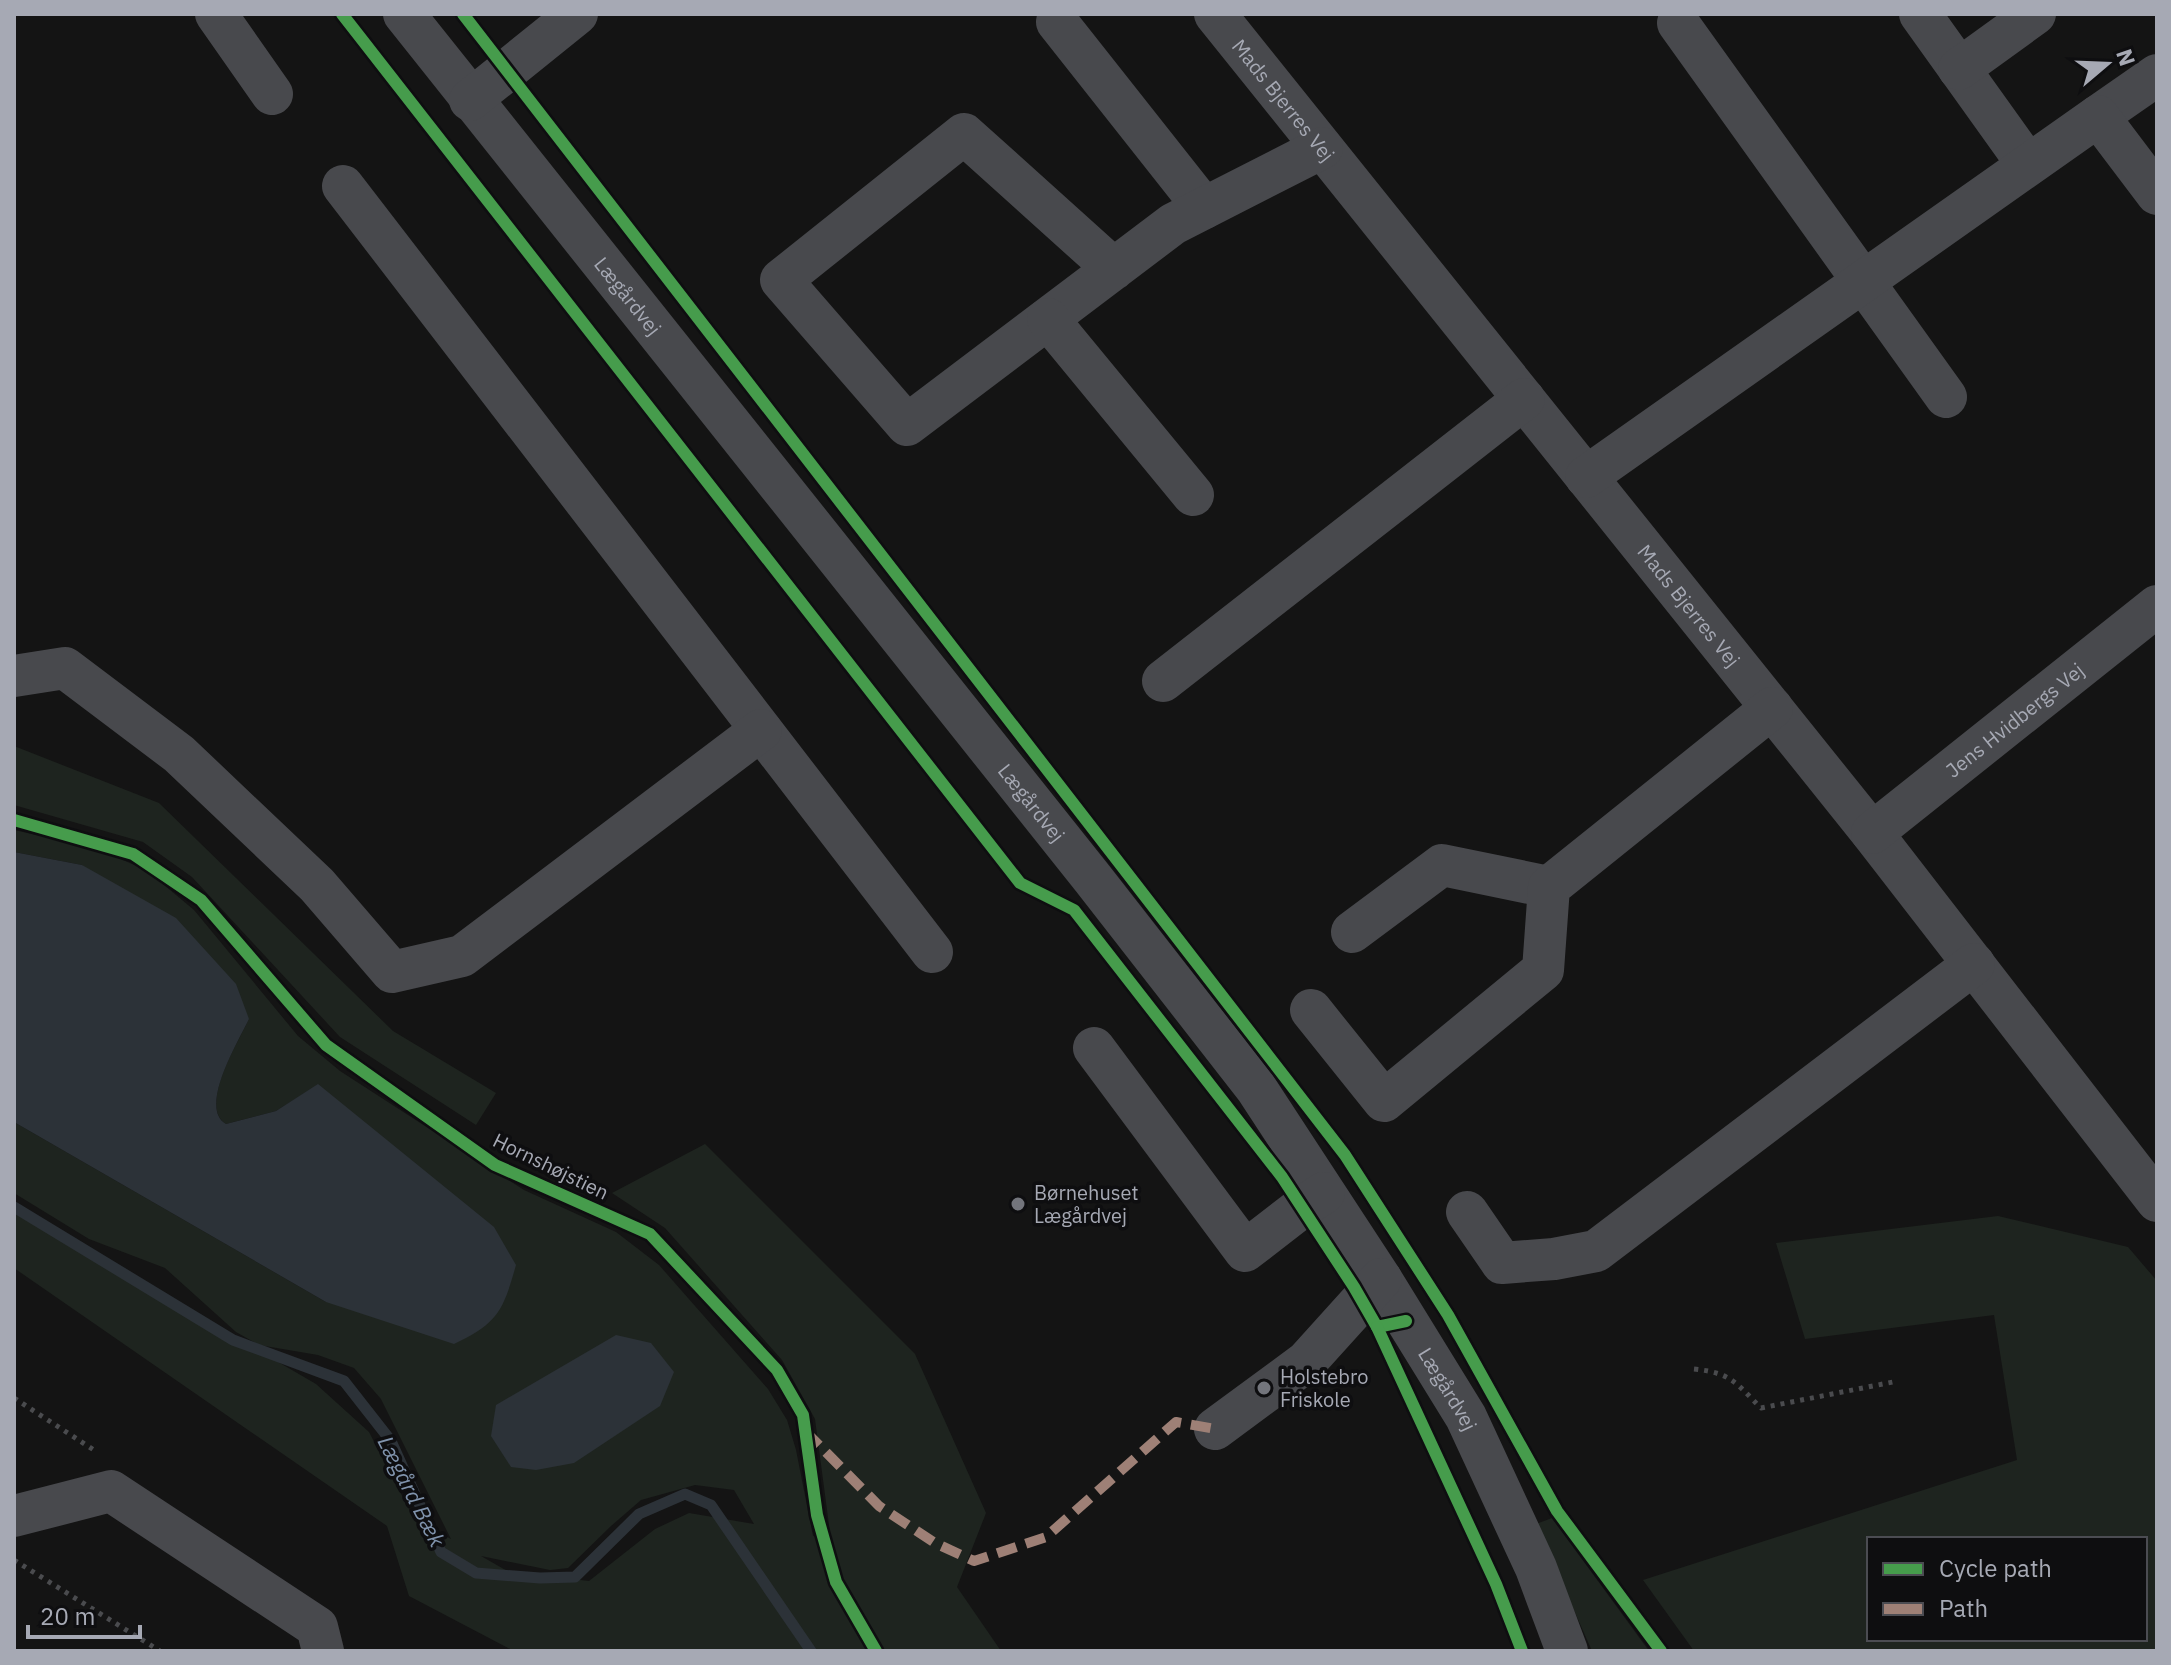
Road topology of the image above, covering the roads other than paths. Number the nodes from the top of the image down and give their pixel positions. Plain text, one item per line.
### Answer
1 (216, 14) edge
2 (404, 14) edge
3 (577, 14) edge
4 (1215, 14) edge
5 (1920, 14) edge
6 (2035, 14) edge
7 (1057, 22) dead end
8 (1678, 23) dead end
9 (1959, 69) junction
10 (2157, 75) edge
11 (272, 94) dead end
12 (470, 100) junction
13 (2098, 116) junction
14 (1322, 148) junction
15 (2028, 165) junction
16 (343, 186) dead end
17 (2157, 194) edge
18 (1204, 208) junction
19 (1114, 269) junction
20 (1864, 281) junction
21 (1048, 319) junction
22 (1946, 397) dead end
23 (1524, 399) junction
24 (1586, 477) junction
25 (1193, 495) dead end
26 (2157, 606) edge
27 (14, 676) edge
28 (1163, 681) dead end
29 (1772, 708) junction
30 (761, 730) junction
31 (1872, 833) junction
32 (1549, 887) junction
33 (1352, 932) dead end
34 (932, 952) dead end
35 (1974, 964) junction
36 (1311, 1010) dead end
37 (1094, 1048) dead end
38 (1324, 1193) junction
39 (2157, 1201) edge
40 (1467, 1212) dead end
41 (1381, 1279) junction
42 (1215, 1429) dead end
43 (14, 1516) edge
44 (323, 1651) edge
45 (1567, 1651) edge

1 - 11 street
2 - 12 street, Lægårdvej
3 - 12 street
4 - 14 street, Mads Bjerres Vej
5 - 9 street
6 - 9 street
7 - 18 street
8 - 20 street
9 - 15 street
10 - 13 street
12 - 38 street, Lægårdvej
13 - 15 street
13 - 17 street
14 - 18 street
14 - 23 street, Mads Bjerres Vej
15 - 20 street
16 - 30 street
18 - 19 street
19 - 21 street
19 - 21 street
20 - 22 street
20 - 24 street
21 - 25 street
23 - 24 street, Mads Bjerres Vej
23 - 28 street
24 - 29 street, Mads Bjerres Vej
26 - 31 street, Jens Hvidbergs Vej
27 - 30 street
29 - 31 street, Mads Bjerres Vej
29 - 32 street
30 - 34 street
31 - 35 street, Mads Bjerres Vej
32 - 33 street
32 - 36 street
35 - 39 street, Mads Bjerres Vej
35 - 40 street
37 - 38 street
38 - 41 street, Lægårdvej
41 - 42 street
41 - 45 street, Lægårdvej
43 - 44 street

